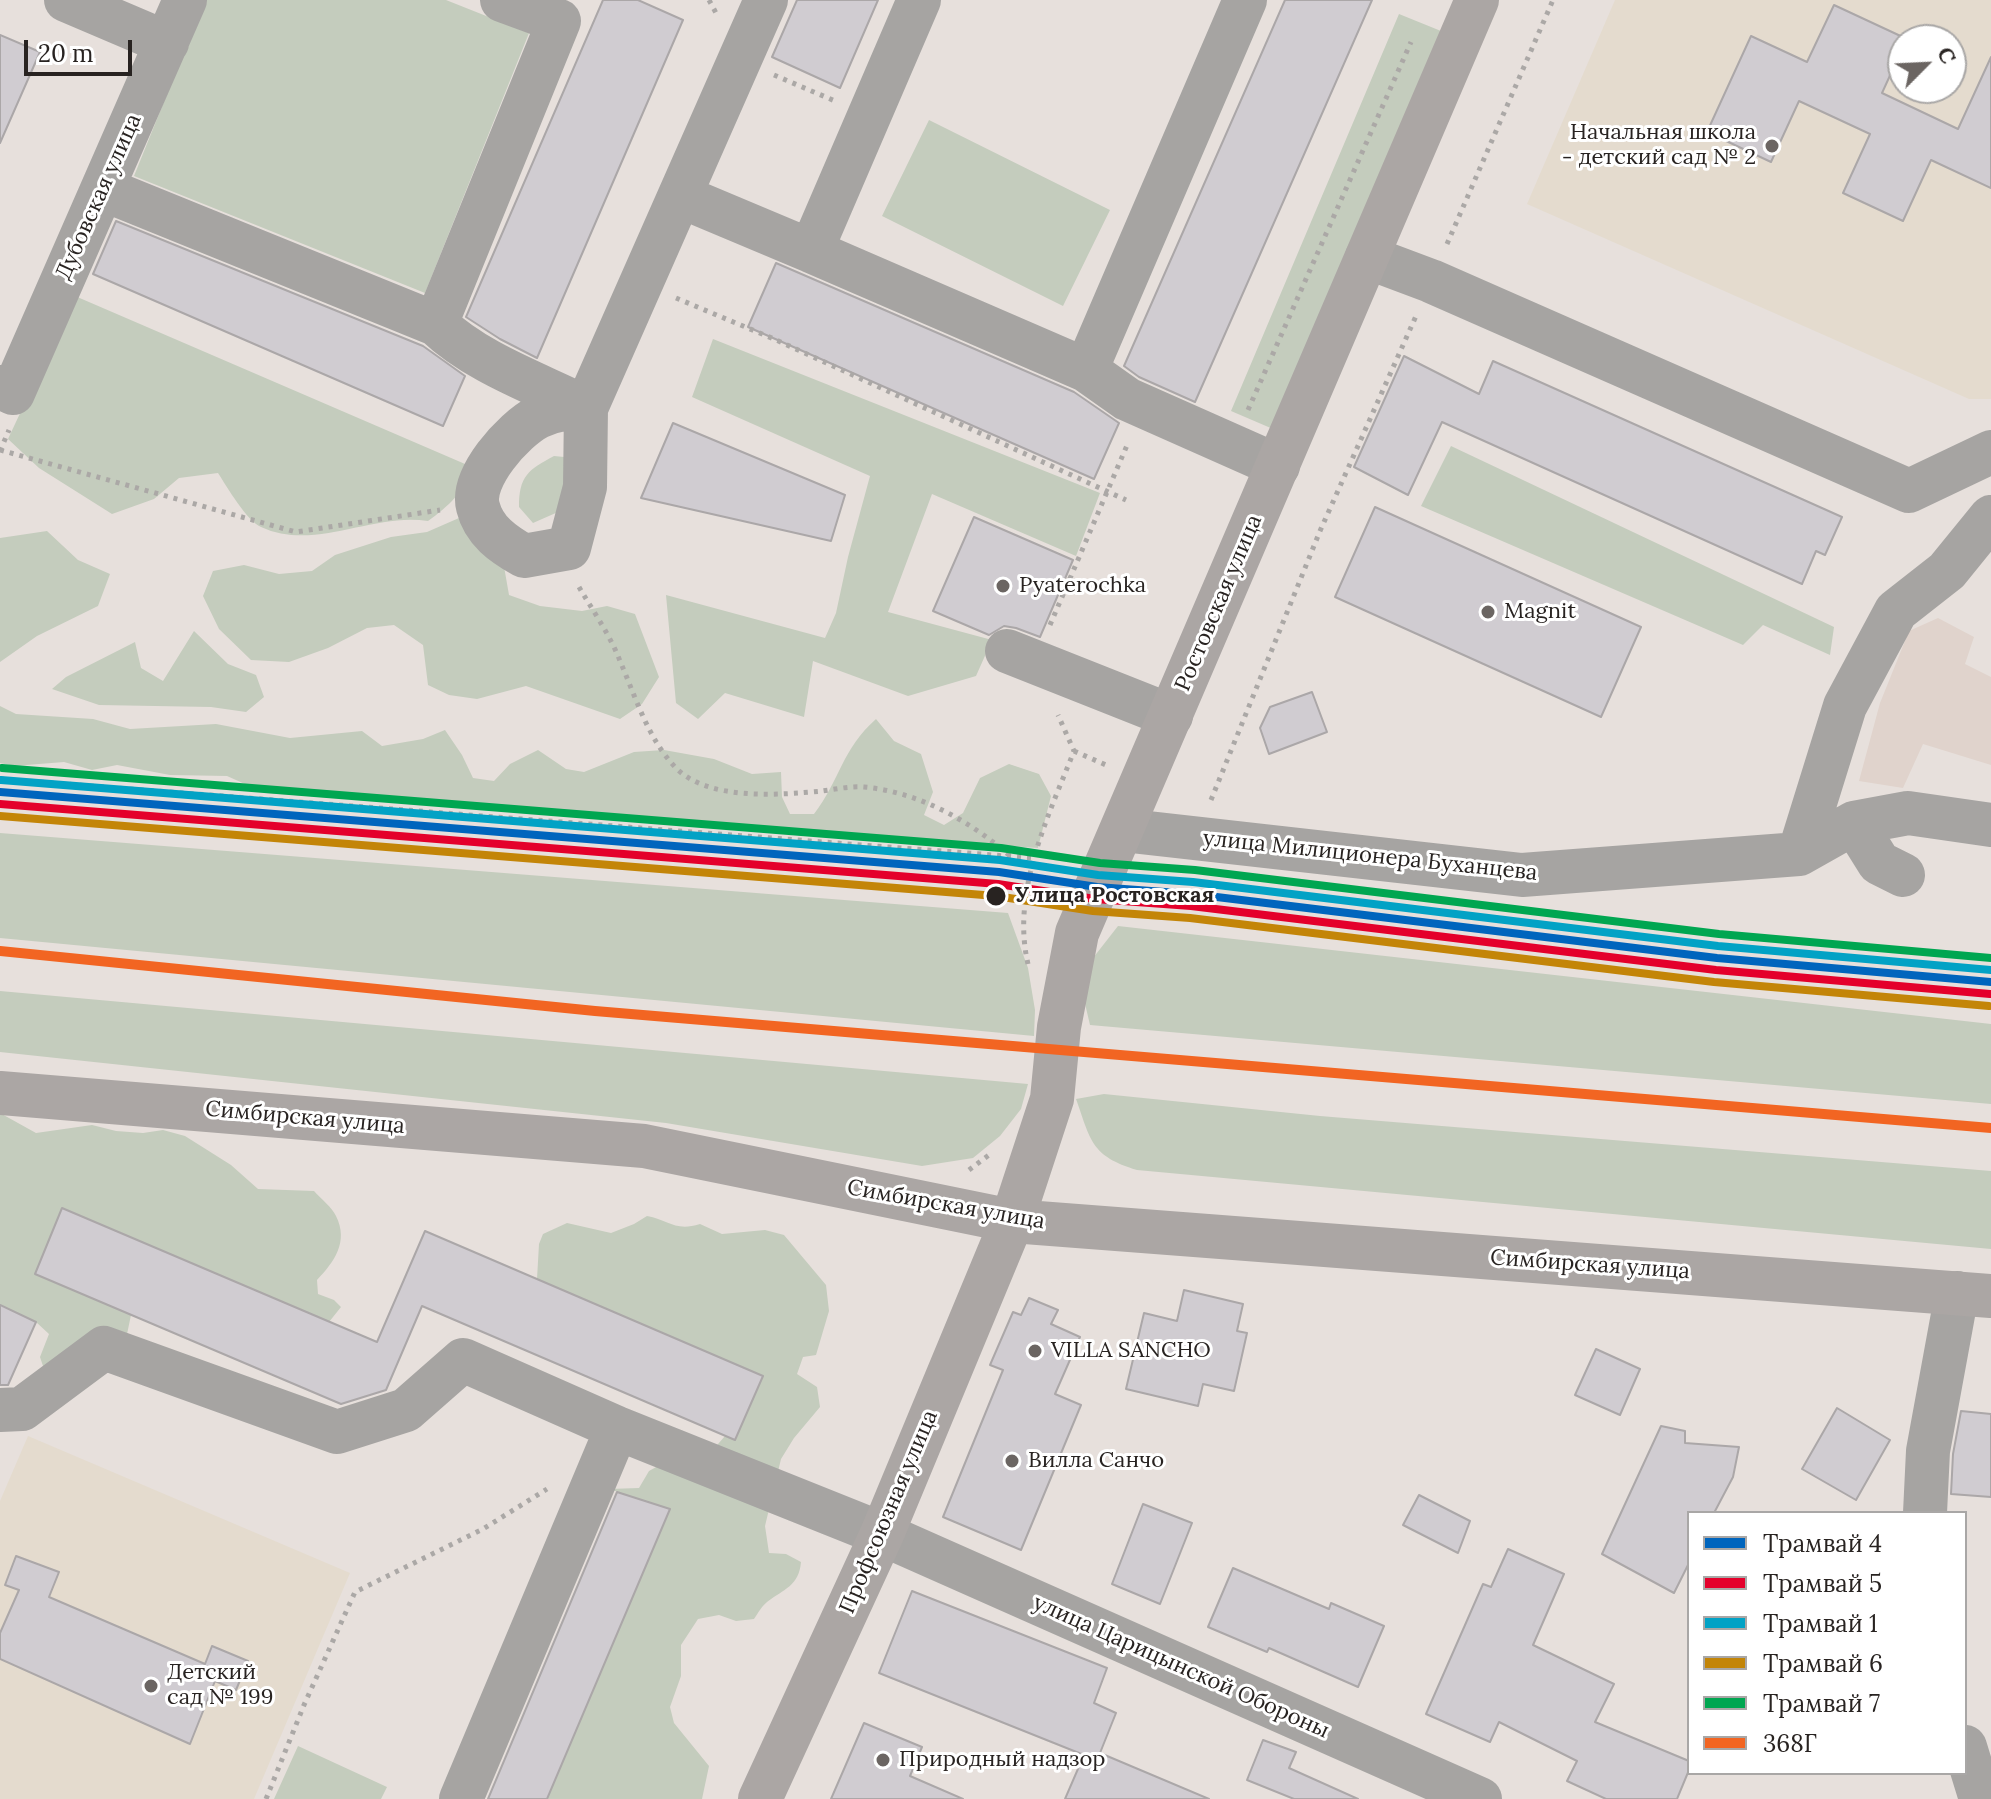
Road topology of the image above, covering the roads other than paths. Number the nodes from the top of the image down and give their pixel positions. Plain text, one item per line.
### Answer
1 (66, 0) edge
2 (185, 0) edge
3 (502, 0) edge
4 (766, 0) edge
5 (919, 0) edge
6 (1245, 0) edge
7 (1477, 0) edge
8 (167, 43) junction
9 (103, 189) junction
10 (680, 196) junction
11 (811, 251) junction
12 (1367, 257) junction
13 (436, 324) junction
14 (1086, 370) junction
15 (6, 390) edge
16 (586, 408) junction
17 (1991, 452) edge
18 (1278, 466) junction
19 (1991, 517) edge
20 (1007, 651) dead end
21 (1171, 716) junction
22 (1854, 823) junction
23 (1991, 825) edge
24 (1122, 830) junction
25 (1799, 854) junction
26 (1903, 875) dead end
27 (0, 1093) edge
28 (1012, 1221) junction
29 (1974, 1294) edge
30 (0, 1410) edge
31 (617, 1428) junction
32 (1925, 1511) edge
33 (882, 1534) junction
34 (1967, 1754) edge
35 (461, 1799) edge
36 (760, 1799) edge
37 (1480, 1799) edge
38 (1981, 1799) edge

1 - 8 street
2 - 8 street, Дубовская улица
3 - 13 street
4 - 10 street
5 - 11 street
6 - 14 street
7 - 12 main road, Ростовская улица
8 - 9 street, Дубовская улица
9 - 13 street
9 - 15 street, Дубовская улица
10 - 11 street
10 - 16 street
11 - 14 street
12 - 17 street
12 - 18 main road, Ростовская улица
13 - 16 street
14 - 18 street
16 - 16 street
18 - 21 main road, Ростовская улица
19 - 25 street
20 - 21 street
21 - 24 main road, Ростовская улица
22 - 23 street, улица Милиционера Буханцева
22 - 25 street, улица Милиционера Буханцева
22 - 26 street
24 - 25 street, улица Милиционера Буханцева
24 - 28 main road, Ростовская улица
27 - 28 main road, Симбирская улица
28 - 29 main road, Симбирская улица
28 - 33 main road, Профсоюзная улица
29 - 32 street
30 - 31 street, улица Царицынской Обороны
31 - 33 street, улица Царицынской Обороны
31 - 35 street
33 - 36 main road, Профсоюзная улица
33 - 37 street, улица Царицынской Обороны
34 - 38 street

